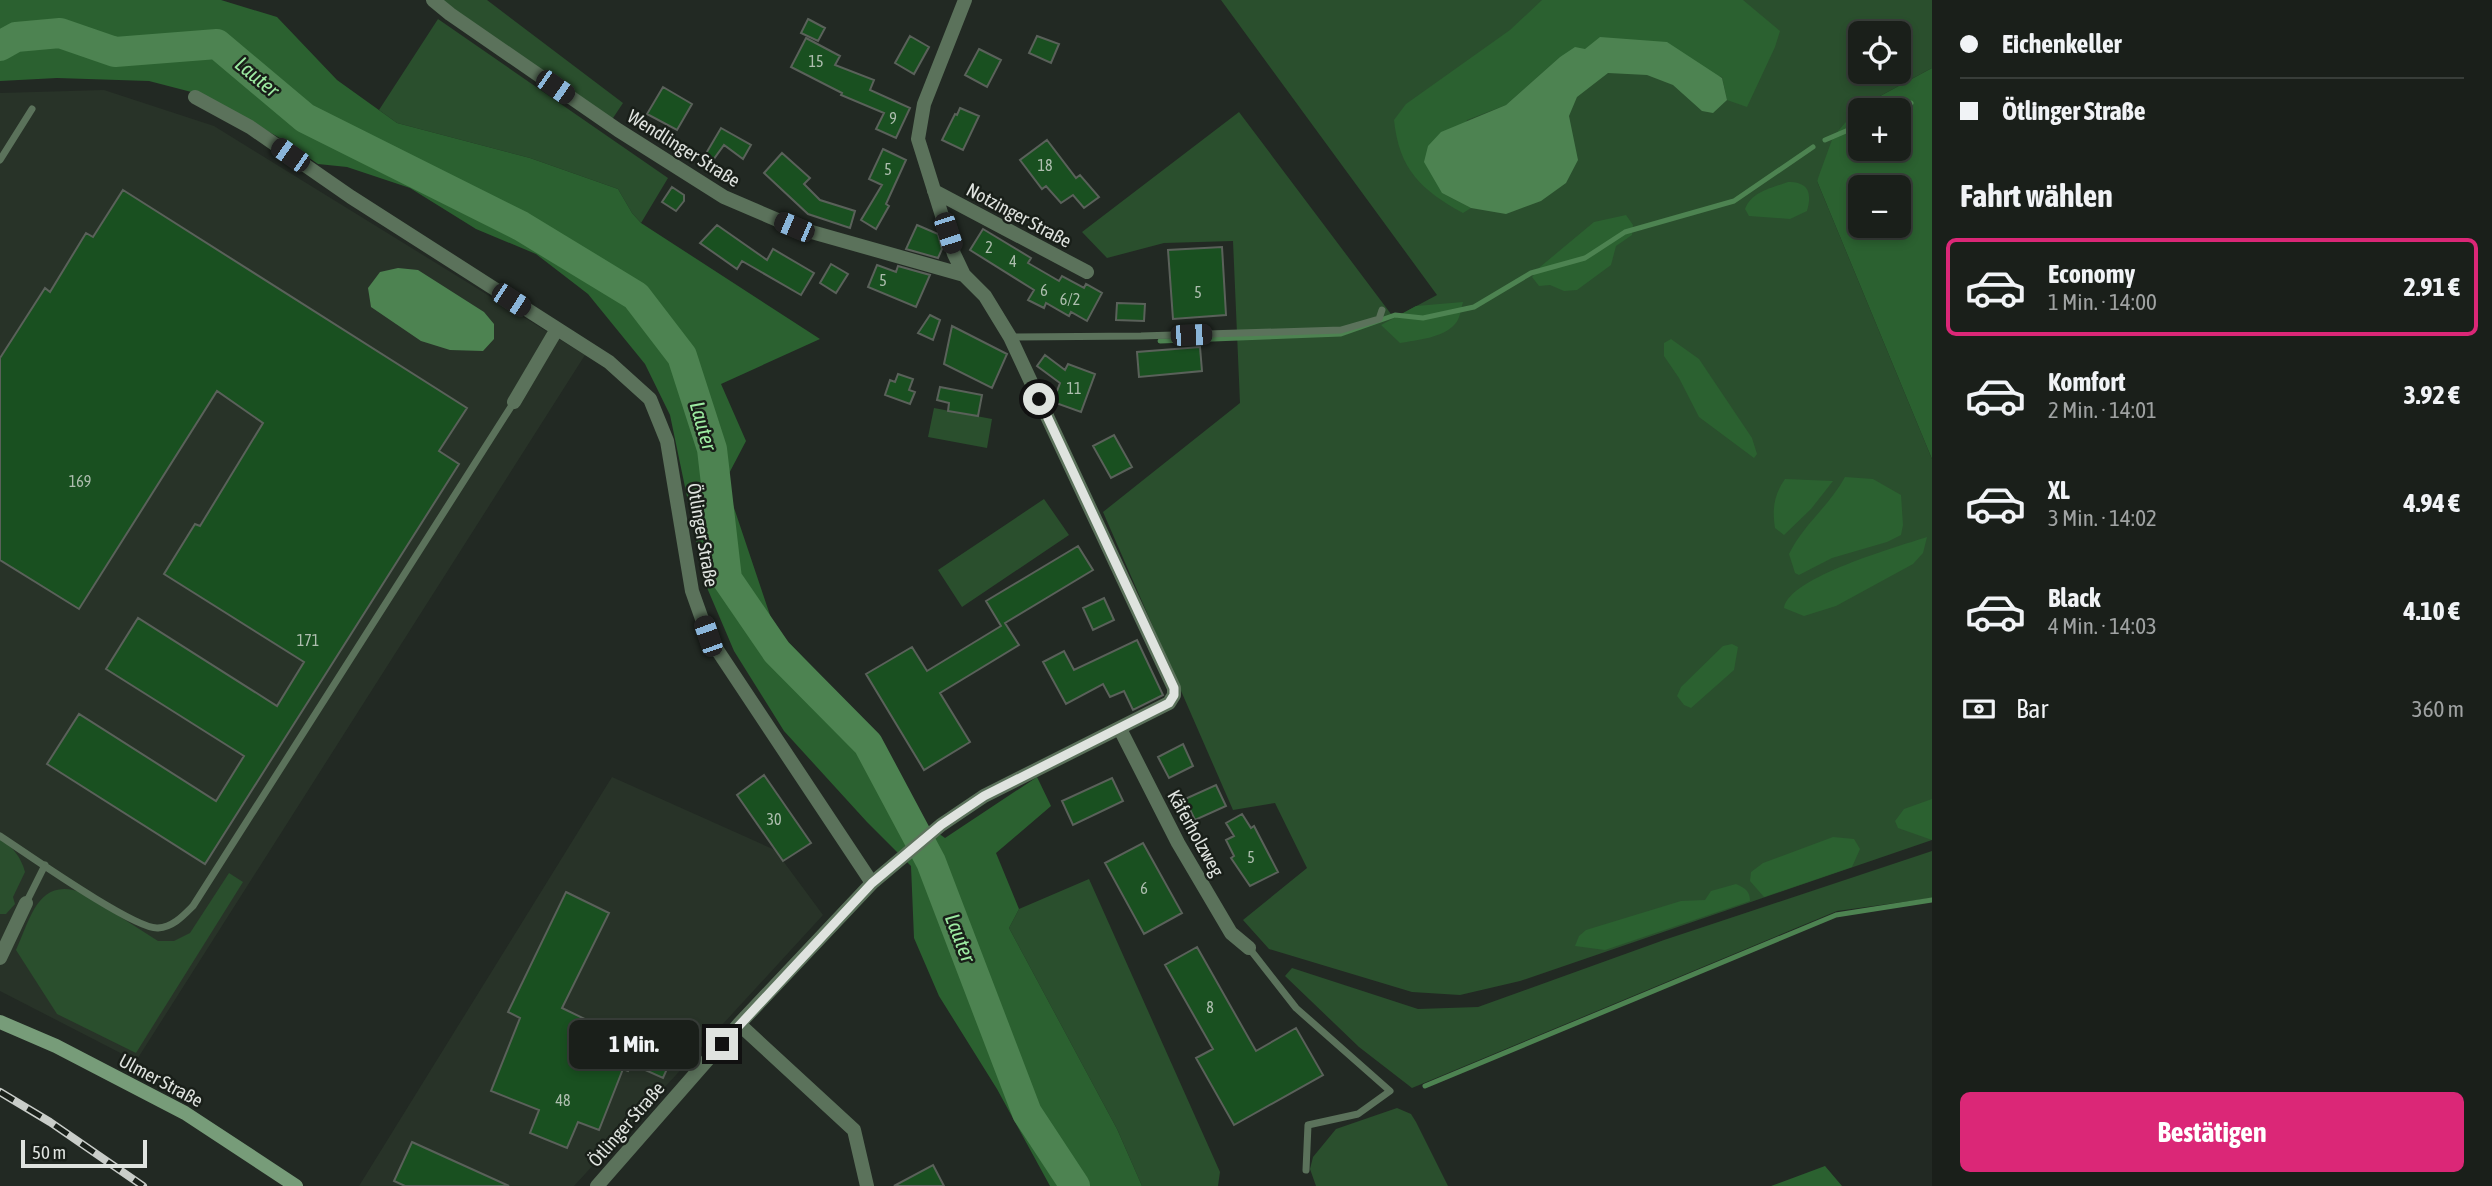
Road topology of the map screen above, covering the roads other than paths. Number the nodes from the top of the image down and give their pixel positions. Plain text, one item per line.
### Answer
1 (432, 0) edge
2 (965, 0) edge
3 (195, 97) dead end
4 (32, 109) dead end
5 (0, 160) edge
6 (934, 191) junction
7 (1087, 272) dead end
8 (964, 275) junction
9 (1382, 310) dead end
10 (557, 329) junction
11 (1010, 337) junction
12 (514, 402) joint
13 (1120, 729) junction
14 (0, 836) edge
15 (45, 865) junction
16 (872, 883) junction
17 (26, 903) joint
18 (1249, 948) joint
19 (1, 955) edge
20 (0, 1022) edge
21 (739, 1024) junction
22 (1306, 1170) dead end
23 (296, 1186) edge
24 (597, 1186) edge
25 (867, 1186) edge

1 - 8 street, Wendlinger Straße
2 - 6 street, Notzinger Straße
3 - 10 street, Ötlinger Straße
4 - 5 lane
6 - 7 street, Notzinger Straße
6 - 8 street, Notzinger Straße
8 - 11 street, Ötlinger Straße
9 - 11 lane
10 - 12 street
10 - 16 street, Ötlinger Straße
11 - 13 street, Ötlinger Straße
12 - 15 lane
13 - 16 street, Ötlinger Straße
13 - 18 street, Käferholzweg
14 - 15 lane
15 - 17 lane
16 - 21 street, Ötlinger Straße
17 - 19 street
18 - 22 lane
20 - 23 main road, Ulmer Straße
21 - 24 street, Ötlinger Straße
21 - 25 street

